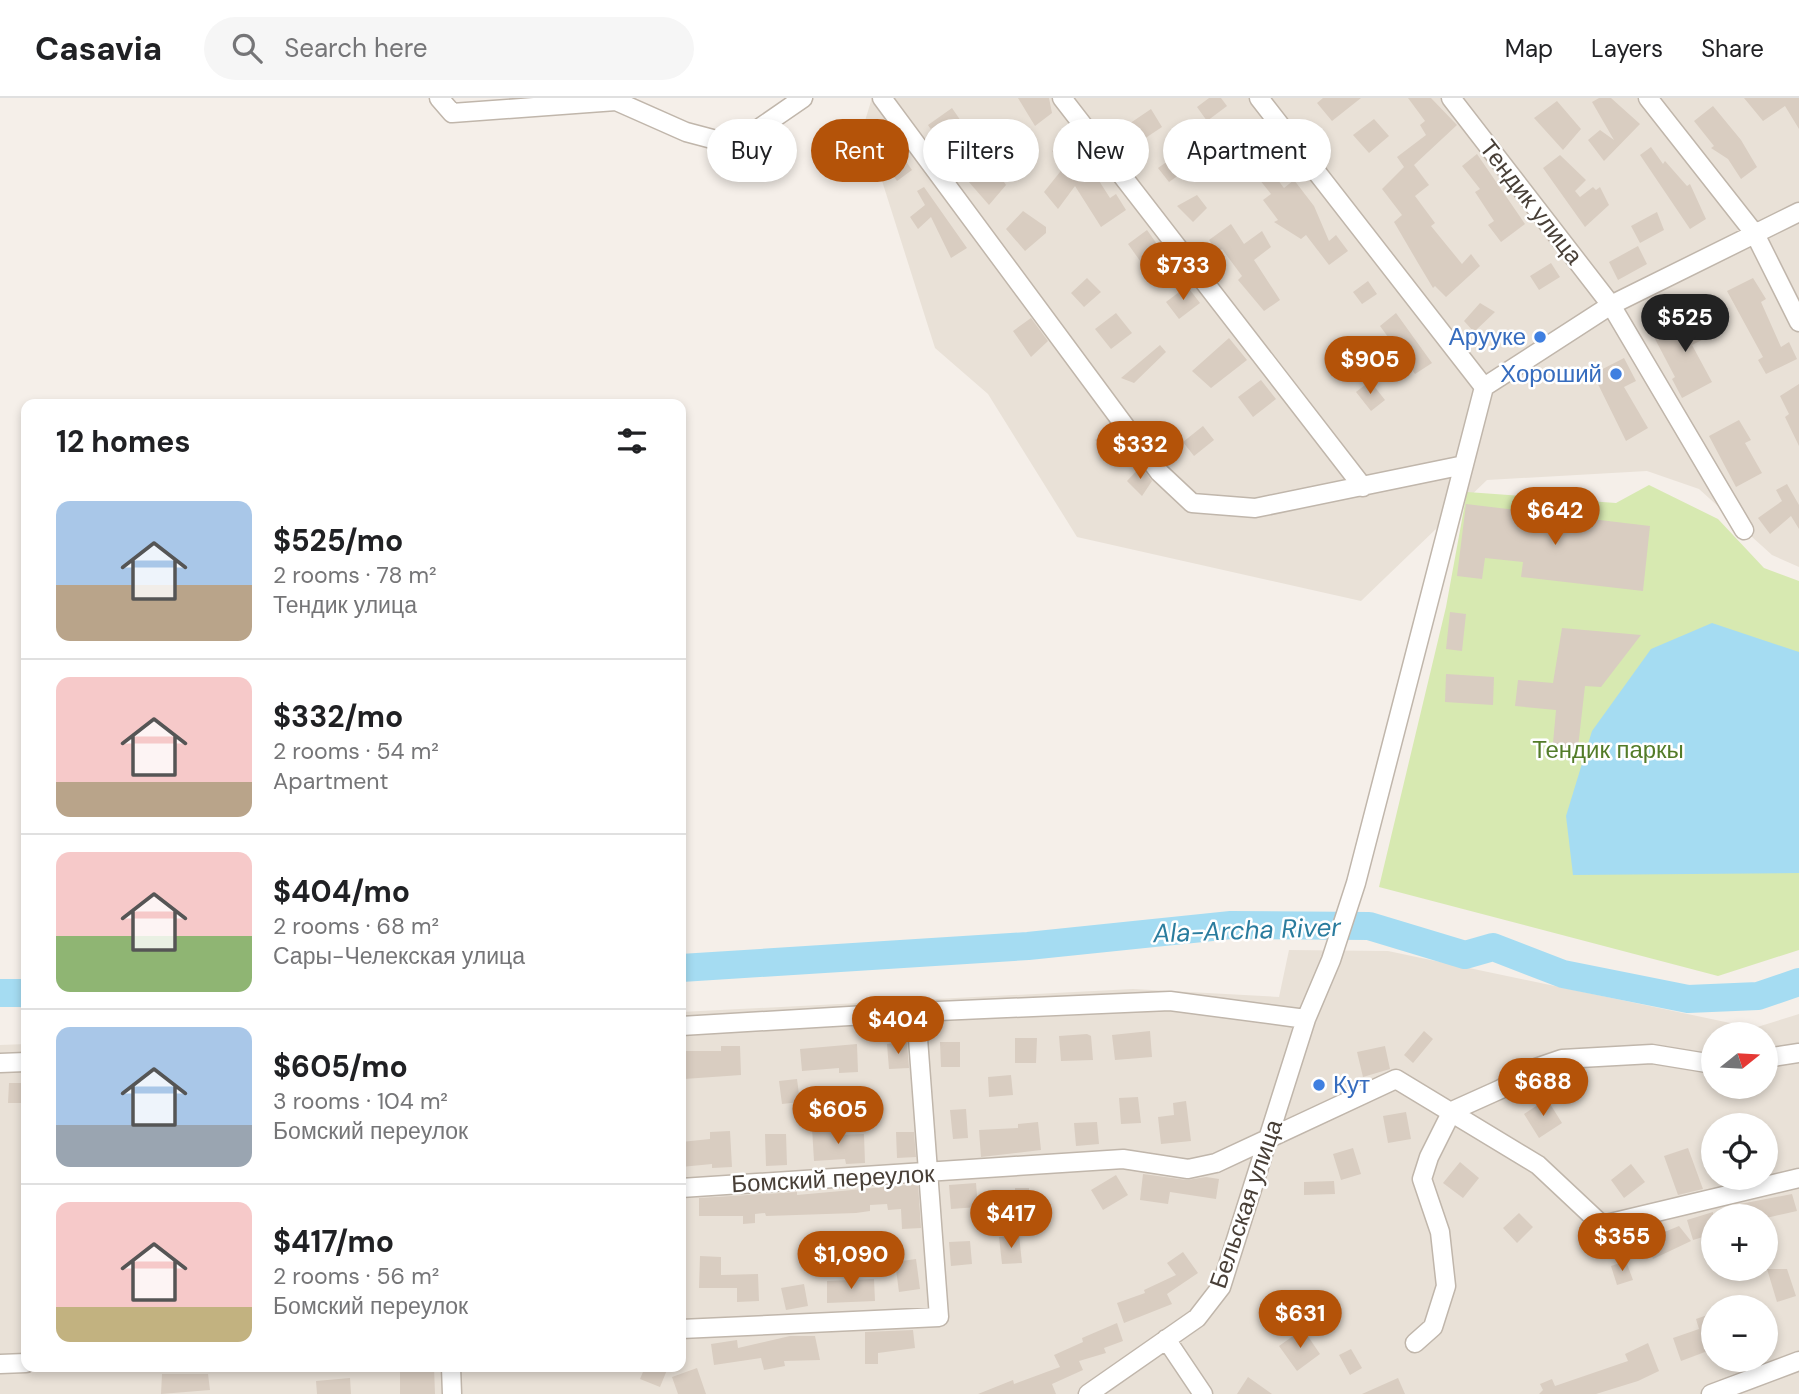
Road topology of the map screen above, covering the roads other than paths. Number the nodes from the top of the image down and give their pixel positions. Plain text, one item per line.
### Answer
1 (439, 98) edge
2 (803, 98) edge
3 (882, 98) edge
4 (1062, 98) edge
5 (1259, 98) edge
6 (1451, 98) edge
7 (1648, 98) edge
8 (1799, 212) edge
9 (1755, 234) junction
10 (1611, 305) junction
11 (1799, 323) edge
12 (1484, 387) junction
13 (1464, 465) junction
14 (1363, 487) junction
15 (1744, 530) dead end
16 (916, 1012) junction
17 (1306, 1019) junction
18 (686, 1026) edge
19 (1799, 1054) edge
20 (1778, 1057) edge
21 (21, 1062) edge
22 (1701, 1062) edge
23 (0, 1063) edge
24 (1452, 1111) junction
25 (1271, 1135) junction
26 (928, 1174) junction
27 (1799, 1178) edge
28 (686, 1188) edge
29 (686, 1329) edge
30 (1166, 1339) junction
31 (1415, 1343) dead end
32 (1799, 1361) edge
33 (21, 1363) edge
34 (0, 1364) edge
35 (451, 1372) edge
36 (452, 1394) edge
37 (1088, 1394) edge
38 (1203, 1394) edge
39 (1711, 1394) edge

1 - 2 street
3 - 14 street
4 - 14 street
5 - 12 street
6 - 10 street, Тендик улица
7 - 9 street
8 - 9 street
9 - 10 street
9 - 11 street
10 - 12 street
10 - 15 street, Тендик улица
12 - 13 street, Бельская улица
13 - 14 street
13 - 17 street, Бельская улица
16 - 17 street
16 - 18 street
16 - 26 street
17 - 25 street, Бельская улица
19 - 20 street
21 - 23 street
22 - 24 street
24 - 25 street, Бомский переулок
24 - 27 street
24 - 31 street
25 - 26 street, Бомский переулок
25 - 30 street, Бельская улица
26 - 28 street, Бомский переулок
26 - 29 street
30 - 37 street, Бельская улица
30 - 38 street
32 - 39 street
33 - 34 street
35 - 36 street

